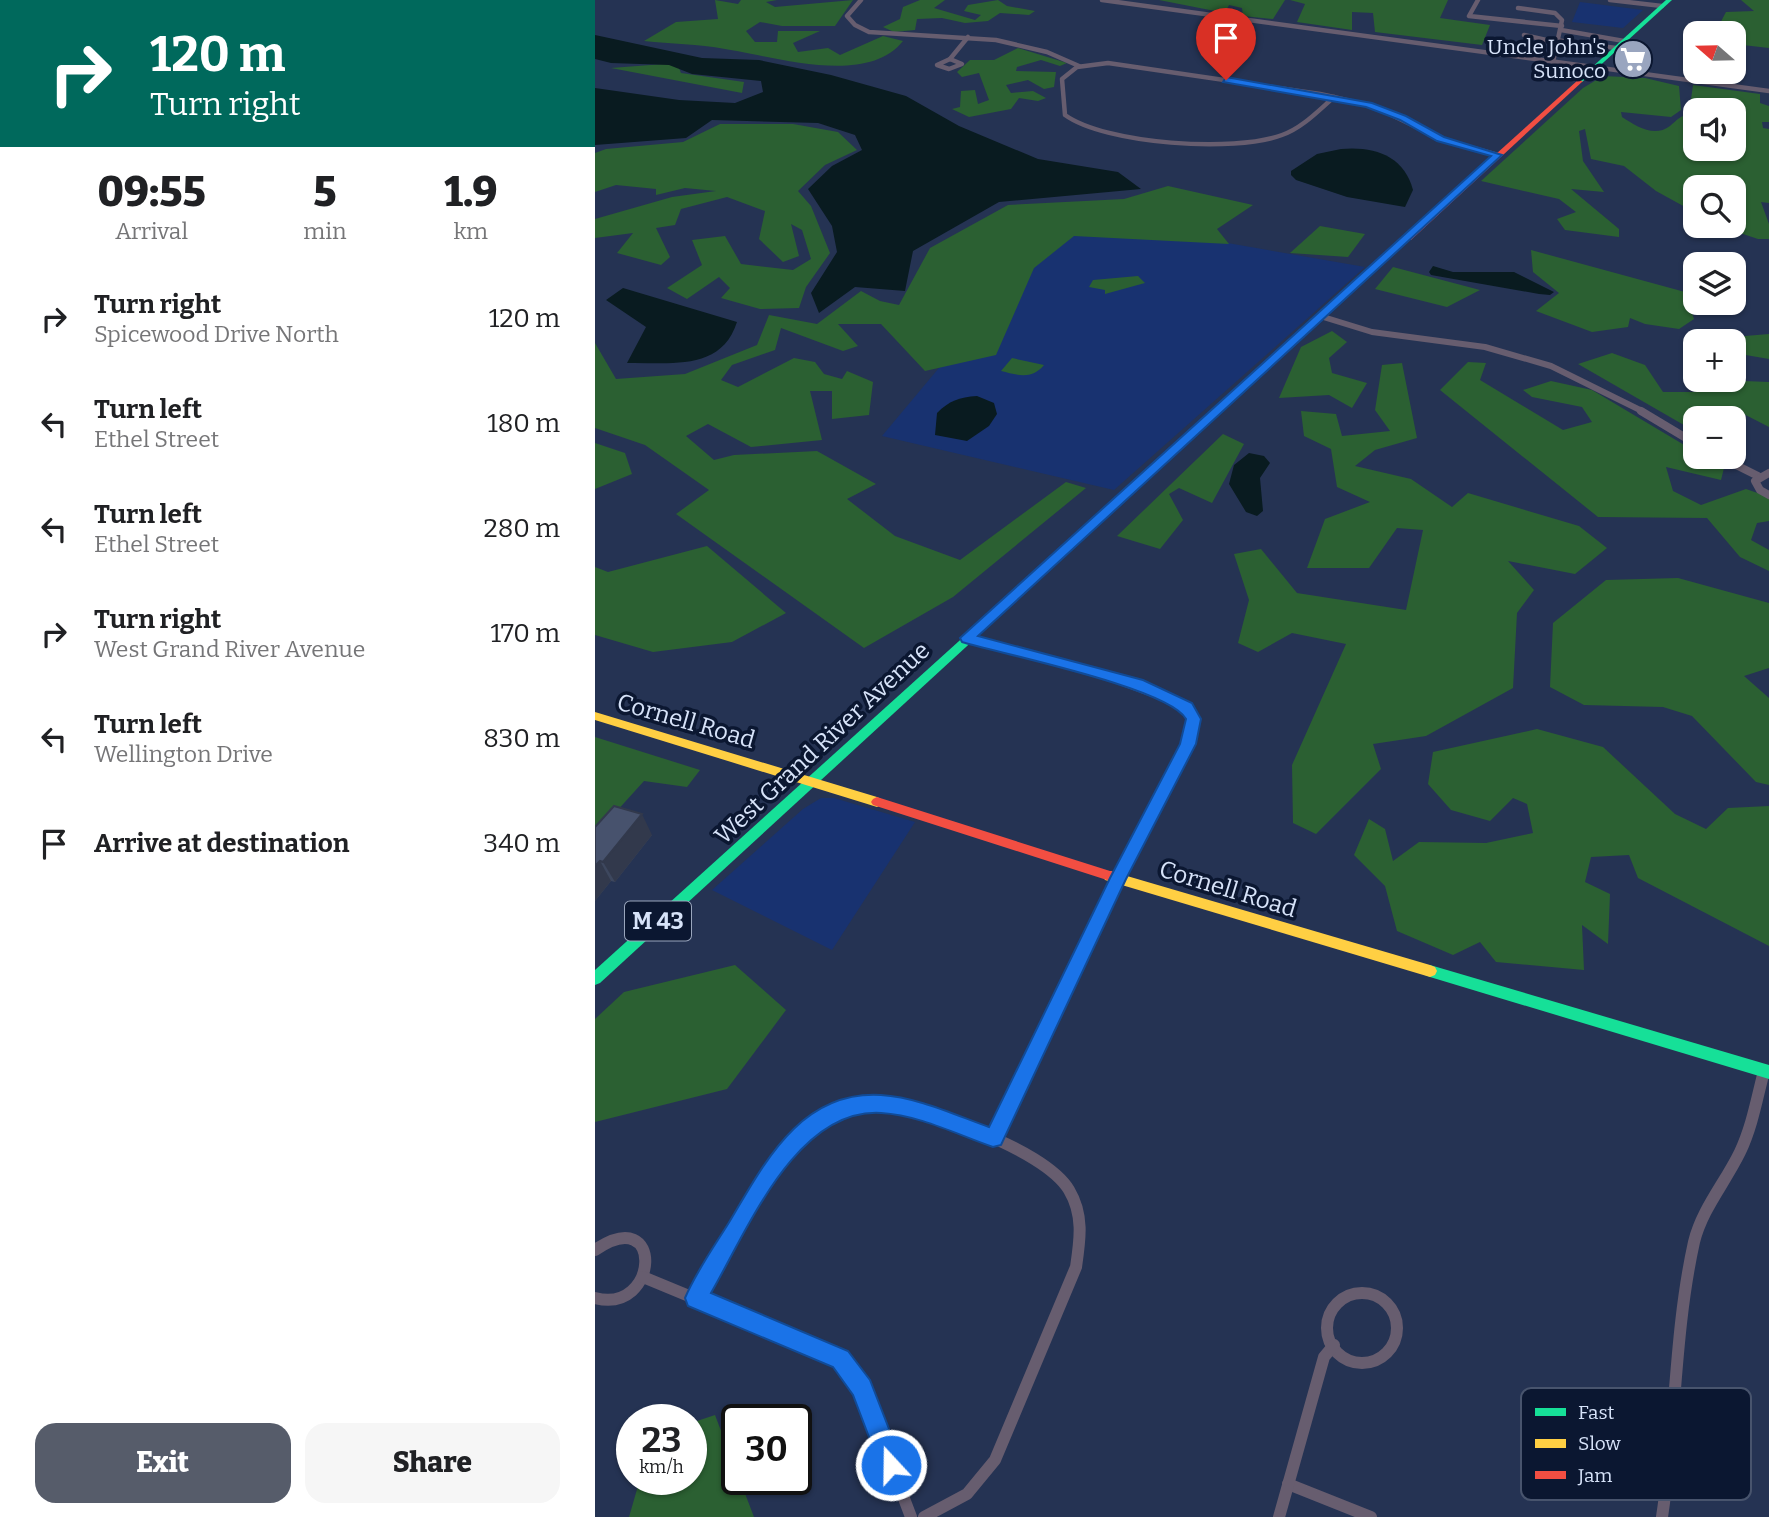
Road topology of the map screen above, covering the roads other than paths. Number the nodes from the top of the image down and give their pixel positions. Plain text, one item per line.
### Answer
1 (861, 0) edge
2 (1102, 0) edge
3 (1478, 0) edge
4 (1523, 0) edge
5 (1610, 0) edge
6 (1665, 3) edge
7 (1518, 8) junction
8 (1518, 21) junction
9 (1562, 28) junction
10 (1524, 34) dead end
11 (968, 37) junction
12 (1555, 41) junction
13 (1620, 44) junction
14 (950, 60) dead end
15 (1553, 62) junction
16 (1079, 66) junction
17 (1594, 68) junction
18 (1769, 91) edge
19 (1335, 97) junction
20 (1497, 155) junction
21 (1320, 316) junction
22 (1683, 436) edge
23 (1743, 469) edge
24 (1769, 473) edge
25 (1758, 477) junction
26 (1769, 495) edge
27 (967, 638) junction
28 (595, 716) edge
29 (811, 781) junction
30 (1118, 878) junction
31 (595, 979) edge
32 (1767, 1072) edge
33 (993, 1138) junction
34 (595, 1250) edge
35 (643, 1277) junction
36 (595, 1298) edge
37 (696, 1298) junction
38 (1334, 1345) junction
39 (1676, 1388) edge
40 (1288, 1484) junction
41 (911, 1517) edge
42 (924, 1517) edge
43 (1279, 1517) edge
44 (1371, 1517) edge

1 - 11 street
2 - 15 street
3 - 8 street
4 - 7 street
5 - 6 street
6 - 13 main road, West Grand River Avenue / M 43
7 - 8 street
7 - 9 street
8 - 9 street
9 - 12 street
9 - 13 street
10 - 12 street
11 - 14 street
11 - 16 street
12 - 13 street
12 - 15 street
13 - 17 main road, West Grand River Avenue / M 43
15 - 17 street
16 - 19 street
16 - 19 street
17 - 18 street
17 - 20 main road, West Grand River Avenue / M 43
19 - 20 street
20 - 21 main road, West Grand River Avenue / M 43
21 - 22 street
21 - 27 main road, West Grand River Avenue / M 43
23 - 25 street
24 - 25 street
25 - 26 street
27 - 29 main road, West Grand River Avenue / M 43
27 - 30 street
28 - 29 main road, Cornell Road
29 - 30 main road, Cornell Road
29 - 31 main road, West Grand River Avenue / M 43
30 - 32 main road, Cornell Road
30 - 33 street
32 - 39 street
33 - 37 street
33 - 42 street
34 - 35 street
35 - 36 street
35 - 37 street
37 - 41 street
38 - 38 street
38 - 40 street
40 - 43 street
40 - 44 street

